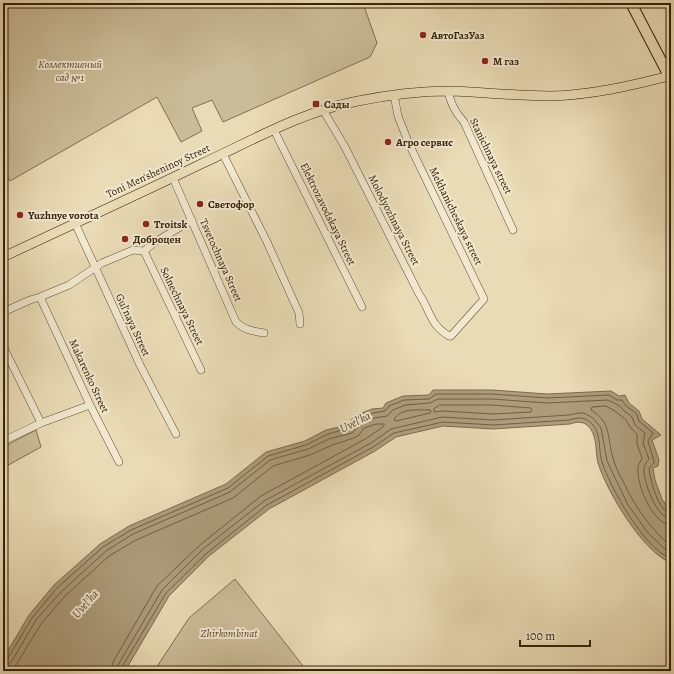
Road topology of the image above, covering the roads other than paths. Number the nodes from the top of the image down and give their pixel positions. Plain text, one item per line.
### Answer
1 (631, 3) edge
2 (670, 76) edge
3 (448, 91) junction
4 (394, 95) junction
5 (323, 110) junction
6 (274, 130) junction
7 (223, 154) junction
8 (173, 178) junction
9 (192, 220) junction
10 (75, 223) junction
11 (514, 230) dead end
12 (144, 251) junction
13 (3, 257) edge
14 (95, 269) junction
15 (40, 298) junction
16 (362, 308) dead end
17 (3, 312) edge
18 (300, 324) dead end
19 (264, 333) dead end
20 (450, 336) joint
21 (3, 346) edge
22 (201, 370) dead end
23 (90, 405) junction
24 (41, 423) junction
25 (176, 434) dead end
26 (3, 441) edge
27 (119, 462) dead end

1 - 2 highway
2 - 3 main road, Toni Men'sheninoy Street
3 - 4 main road, Toni Men'sheninoy Street
3 - 11 street, Stanichnaya street
4 - 5 main road, Toni Men'sheninoy Street
4 - 20 street, Mekhanicheskaya street
5 - 6 main road, Toni Men'sheninoy Street
5 - 20 street, Molodyozhnaya Street
6 - 7 main road, Toni Men'sheninoy Street
6 - 16 street, Elektrozavodskaya Street
7 - 8 main road, Toni Men'sheninoy Street
7 - 18 street
8 - 9 street, Tsvetochnaya Street
8 - 10 main road, Toni Men'sheninoy Street
9 - 12 street
9 - 19 street, Tsvetochnaya Street
10 - 13 main road, Toni Men'sheninoy Street
10 - 14 street, Gul'naya Street
12 - 14 street
12 - 22 street, Solnechnaya Street
14 - 15 street
14 - 25 street, Gul'naya Street
15 - 17 street
15 - 23 street, Makarenko Street
21 - 24 street
23 - 24 street
23 - 27 street, Makarenko Street
24 - 26 street

